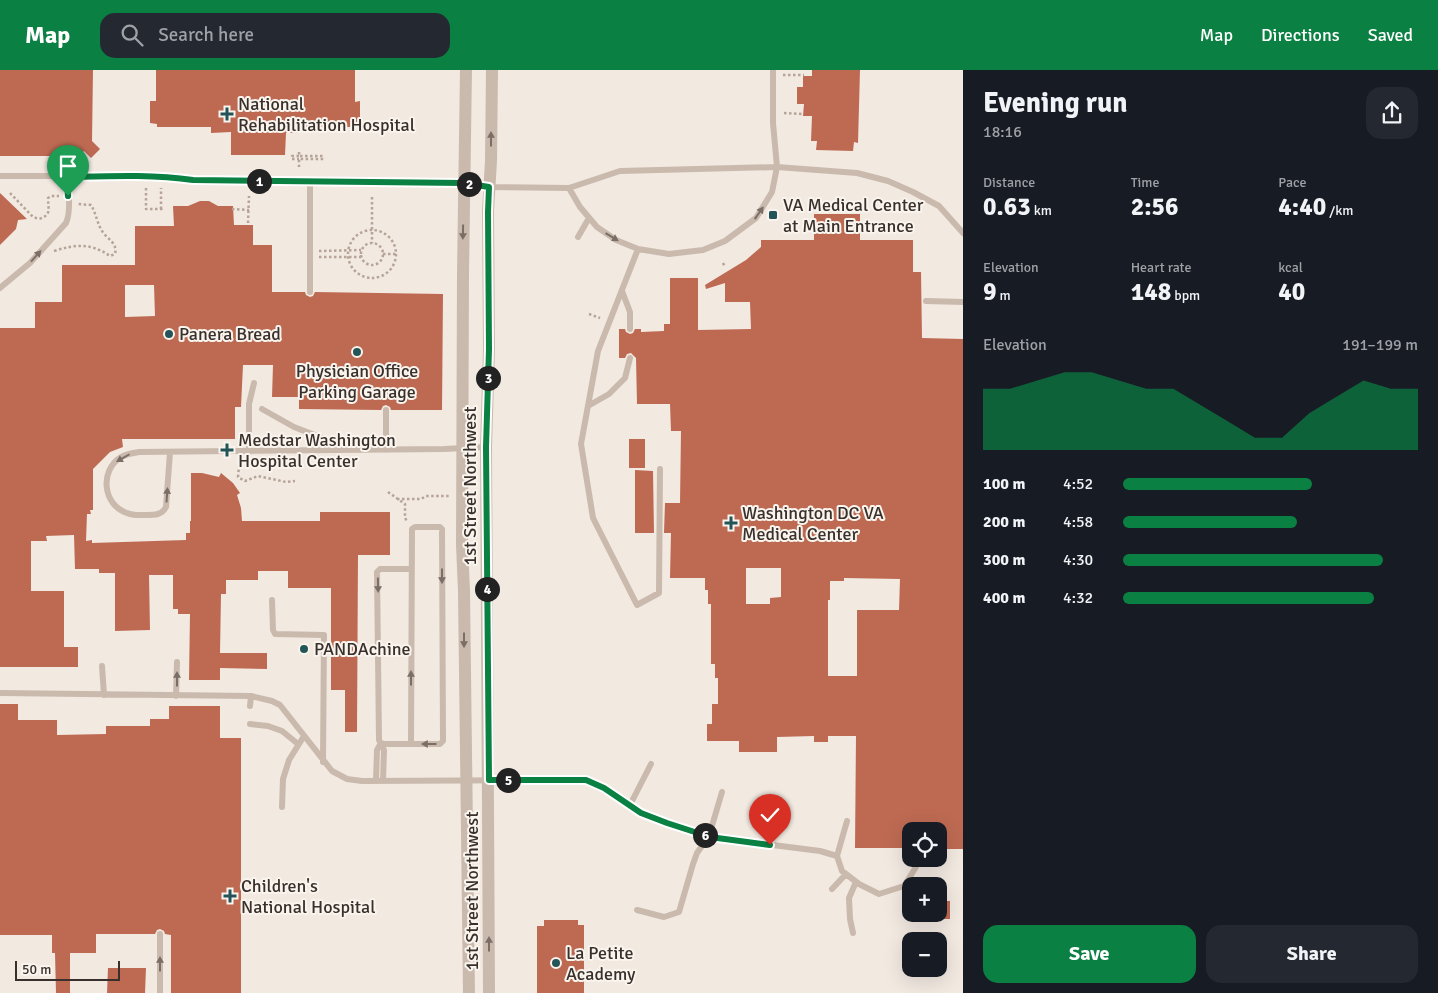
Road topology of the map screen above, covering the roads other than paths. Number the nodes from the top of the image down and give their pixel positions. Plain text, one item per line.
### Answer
1 (466, 70) edge
2 (492, 70) edge
3 (772, 70) edge
4 (64, 156) dead end
5 (777, 167) junction
6 (0, 176) edge
7 (67, 177) junction
8 (310, 182) junction
9 (464, 183) junction
10 (489, 187) junction
11 (569, 188) junction
12 (589, 218) junction
13 (962, 230) edge
14 (578, 237) dead end
15 (638, 249) junction
16 (0, 288) edge
17 (622, 290) junction
18 (310, 292) dead end
19 (926, 301) dead end
20 (963, 302) edge
21 (630, 329) dead end
22 (630, 358) dead end
23 (254, 383) dead end
24 (588, 406) junction
25 (262, 409) dead end
26 (386, 410) dead end
27 (486, 447) junction
28 (463, 448) junction
29 (354, 450) junction
30 (386, 450) junction
31 (170, 452) junction
32 (249, 452) junction
33 (660, 469) dead end
34 (411, 569) junction
35 (272, 600) dead end
36 (177, 662) dead end
37 (102, 666) dead end
38 (0, 693) edge
39 (104, 695) junction
40 (176, 696) junction
41 (251, 696) junction
42 (250, 706) dead end
43 (250, 724) dead end
44 (304, 736) junction
45 (381, 743) junction
46 (298, 744) junction
47 (411, 744) junction
48 (323, 762) junction
49 (651, 764) dead end
50 (489, 780) junction
51 (380, 781) junction
52 (467, 781) junction
53 (722, 792) dead end
54 (630, 805) junction
55 (282, 807) dead end
56 (847, 822) dead end
57 (709, 836) junction
58 (837, 856) junction
59 (916, 867) edge
60 (846, 874) junction
61 (856, 882) junction
62 (832, 889) dead end
63 (637, 910) dead end
64 (853, 933) dead end
65 (160, 934) dead end
66 (160, 993) edge
67 (469, 993) edge
68 (489, 993) edge

1 - 9 street, 1st Street Northwest
10 -> 2 street, 1st Street Northwest
3 - 5 lane
4 - 7 lane
5 - 11 lane
5 - 13 lane
15 -> 5 lane
6 - 7 lane
7 - 8 lane
16 -> 7 lane
8 - 9 lane
8 - 18 lane
9 - 10 lane
9 -> 28 street, 1st Street Northwest
10 - 11 lane
10 - 27 street, 1st Street Northwest
11 - 12 lane
12 - 14 lane
12 -> 15 lane
15 - 17 lane
17 - 21 lane
17 - 24 lane
19 - 20 lane
22 - 24 lane
23 - 32 lane
24 - 33 lane
25 - 29 lane
26 - 30 lane
27 - 28 lane
27 - 50 street, 1st Street Northwest
28 - 30 lane
28 -> 52 street, 1st Street Northwest
29 - 30 lane
29 - 32 lane
31 -> 31 lane
31 - 32 lane
34 -> 45 lane
47 -> 34 lane
34 -> 47 lane
35 - 48 lane
40 -> 36 lane
37 - 39 lane
38 - 39 lane
39 - 40 lane
40 - 41 lane
41 - 42 lane
41 - 44 lane
43 - 46 lane
44 - 46 lane
44 - 48 lane
45 - 47 lane
45 - 51 lane
46 - 55 lane
48 - 51 lane
49 - 54 lane
50 - 52 lane
50 - 54 lane
68 -> 50 street, 1st Street Northwest
51 - 52 lane
52 - 67 street, 1st Street Northwest
53 - 57 lane
54 - 57 lane
56 - 58 lane
57 - 58 lane
57 - 63 lane
58 - 60 lane
59 - 61 lane
60 - 61 lane
60 - 62 lane
61 - 64 lane
66 -> 65 lane

